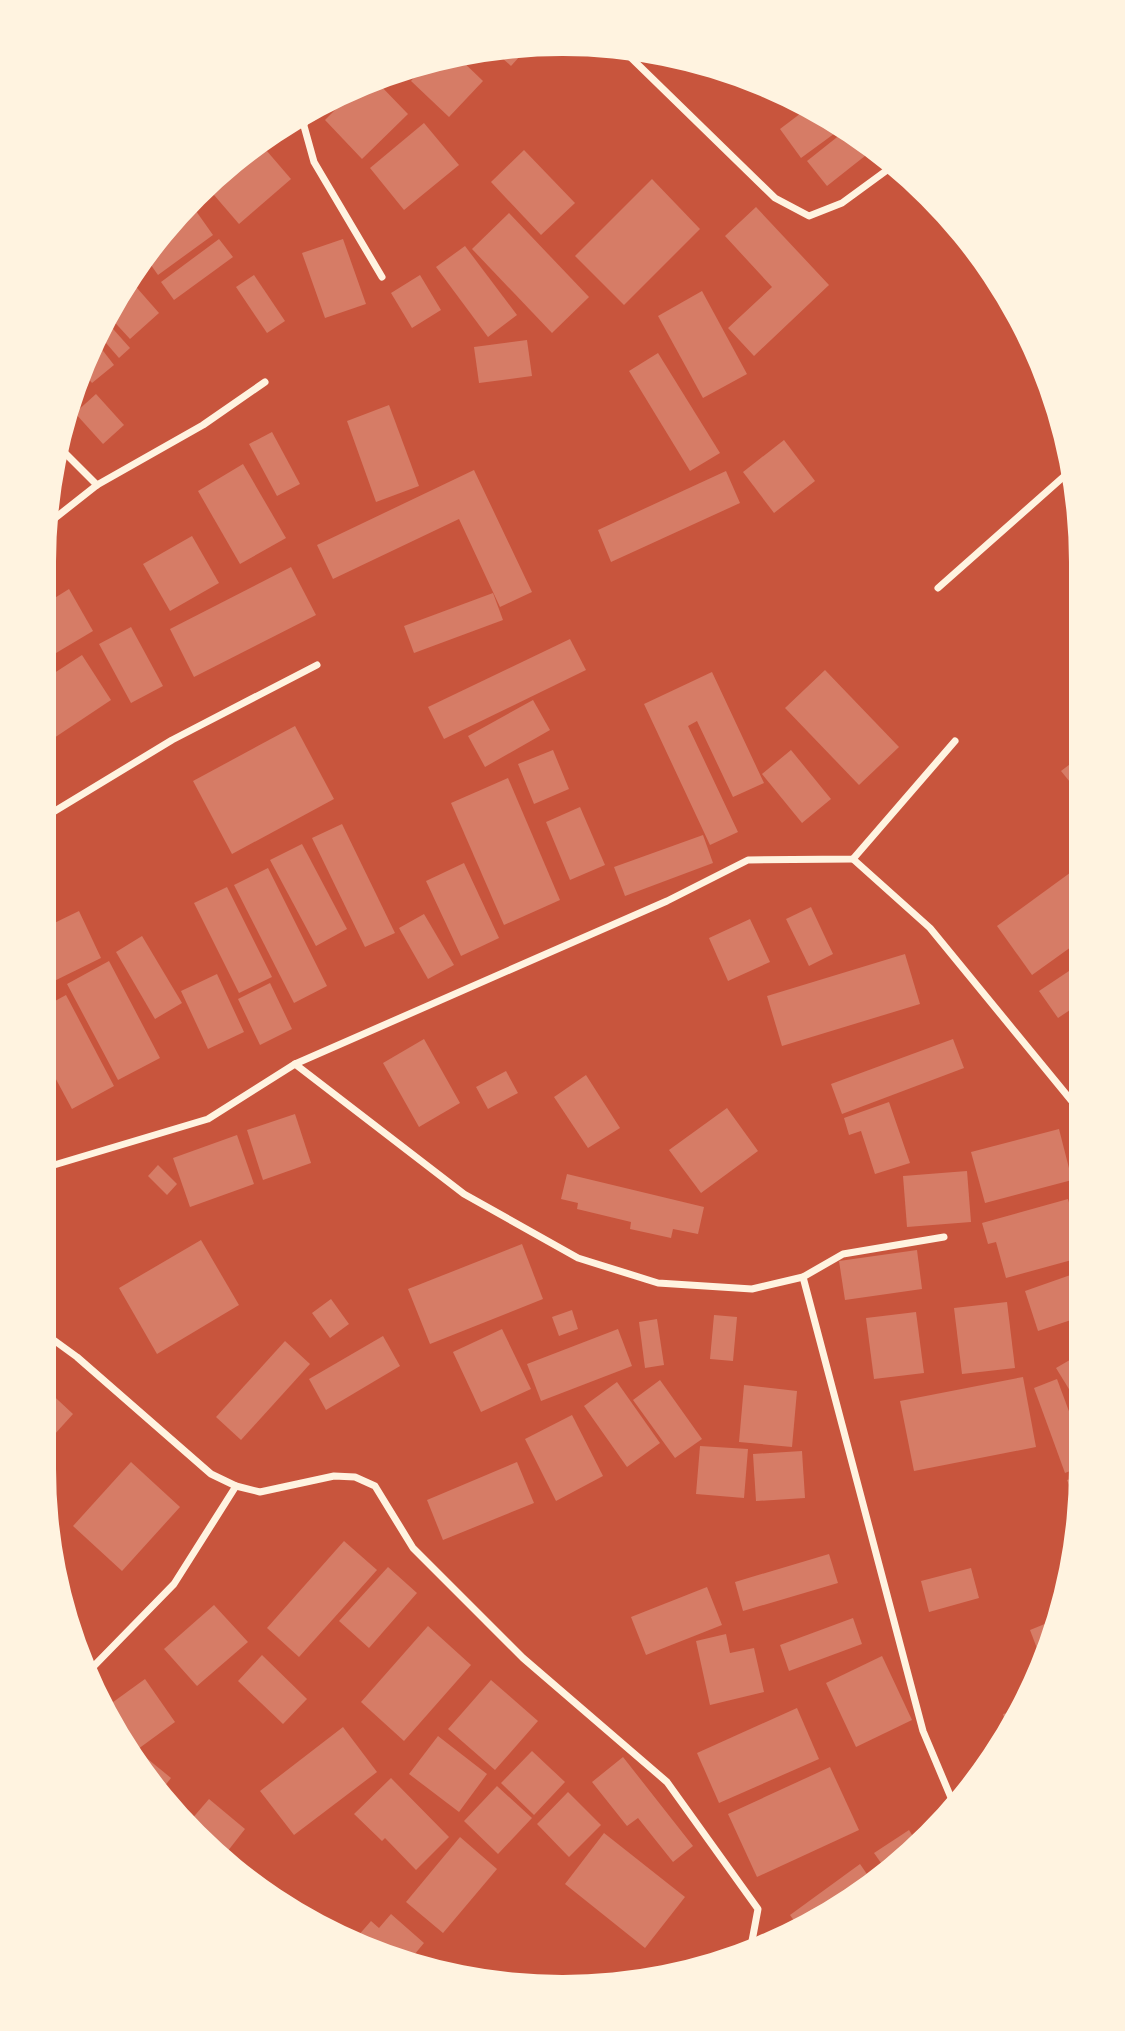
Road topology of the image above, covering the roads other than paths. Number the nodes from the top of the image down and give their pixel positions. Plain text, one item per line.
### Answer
1 (634, 61) edge
2 (304, 127) edge
3 (884, 172) edge
4 (382, 277) dead end
5 (265, 382) dead end
6 (68, 456) edge
7 (1062, 478) edge
8 (97, 485) junction
9 (58, 516) edge
10 (938, 588) dead end
11 (317, 665) dead end
12 (955, 741) dead end
13 (56, 810) edge
14 (853, 859) junction
15 (295, 1064) junction
16 (1069, 1098) edge
17 (56, 1164) edge
18 (944, 1237) dead end
19 (803, 1276) junction
20 (56, 1342) edge
21 (236, 1486) junction
22 (96, 1664) edge
23 (950, 1794) edge
24 (753, 1937) edge

1 - 3 street
2 - 4 street
5 - 8 street
6 - 8 street
7 - 10 street
8 - 9 street
11 - 13 street
12 - 14 street
14 - 15 street
14 - 16 street
15 - 17 street
15 - 19 street
18 - 19 street
19 - 23 street
20 - 21 street
21 - 22 street
21 - 24 street

